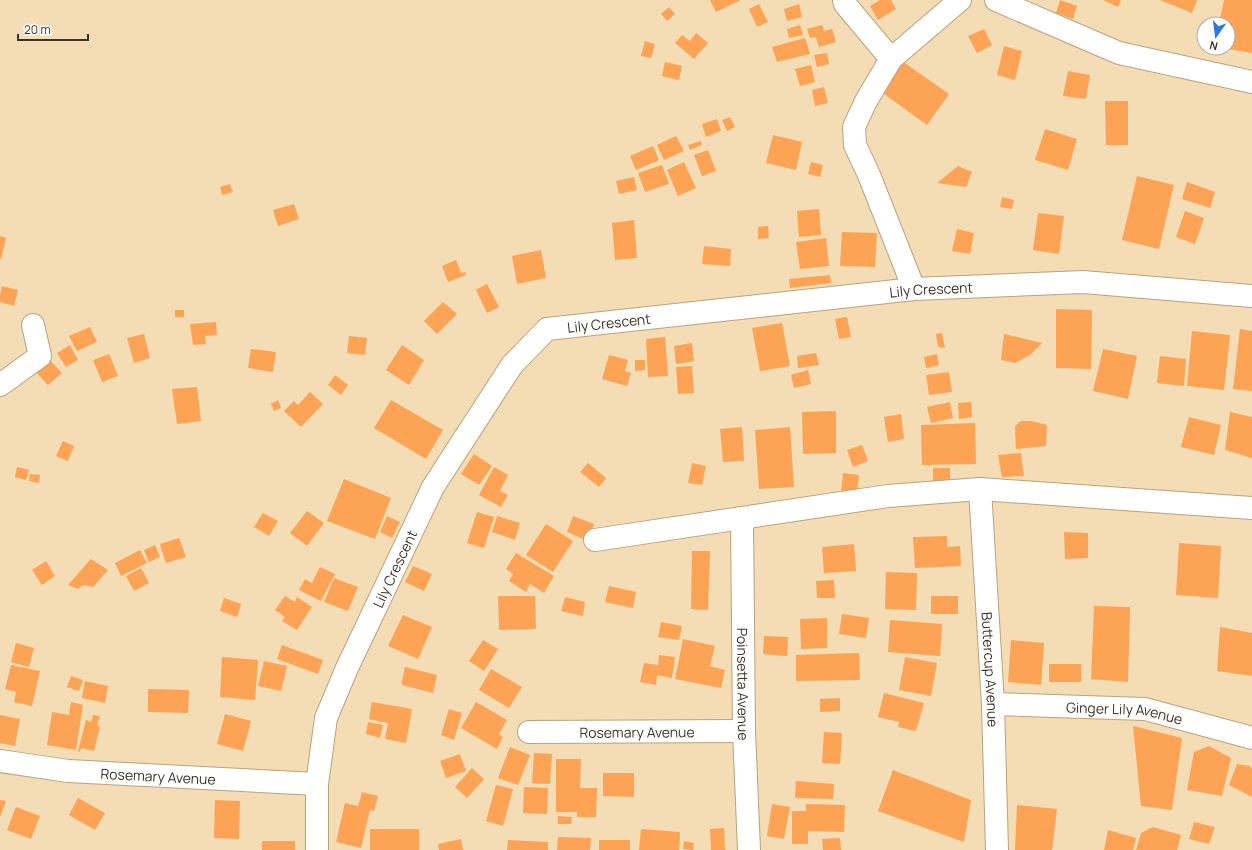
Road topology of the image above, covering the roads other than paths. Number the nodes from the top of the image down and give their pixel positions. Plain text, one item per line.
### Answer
1 (844, 0) edge
2 (960, 0) edge
3 (996, 0) edge
4 (891, 59) junction
5 (1252, 82) edge
6 (914, 289) junction
7 (1252, 296) edge
8 (33, 326) dead end
9 (0, 384) edge
10 (980, 489) junction
11 (1252, 508) edge
12 (742, 518) junction
13 (595, 540) dead end
14 (993, 704) junction
15 (744, 731) junction
16 (529, 732) dead end
17 (1252, 738) edge
18 (0, 761) edge
19 (317, 784) junction
20 (316, 850) edge
21 (748, 850) edge
22 (996, 850) edge

1 - 4 street
2 - 4 street
3 - 5 street
4 - 6 street
6 - 7 street, Lily Crescent
6 - 19 street, Lily Crescent
8 - 9 street
10 - 11 street
10 - 12 street
10 - 14 street, Buttercup Avenue
12 - 13 street
12 - 15 street, Poinsetta Avenue
14 - 17 street, Ginger Lily Avenue
14 - 22 street, Buttercup Avenue
15 - 16 street, Rosemary Avenue
15 - 21 street, Poinsetta Avenue
18 - 19 street, Rosemary Avenue
19 - 20 street, Lily Crescent

